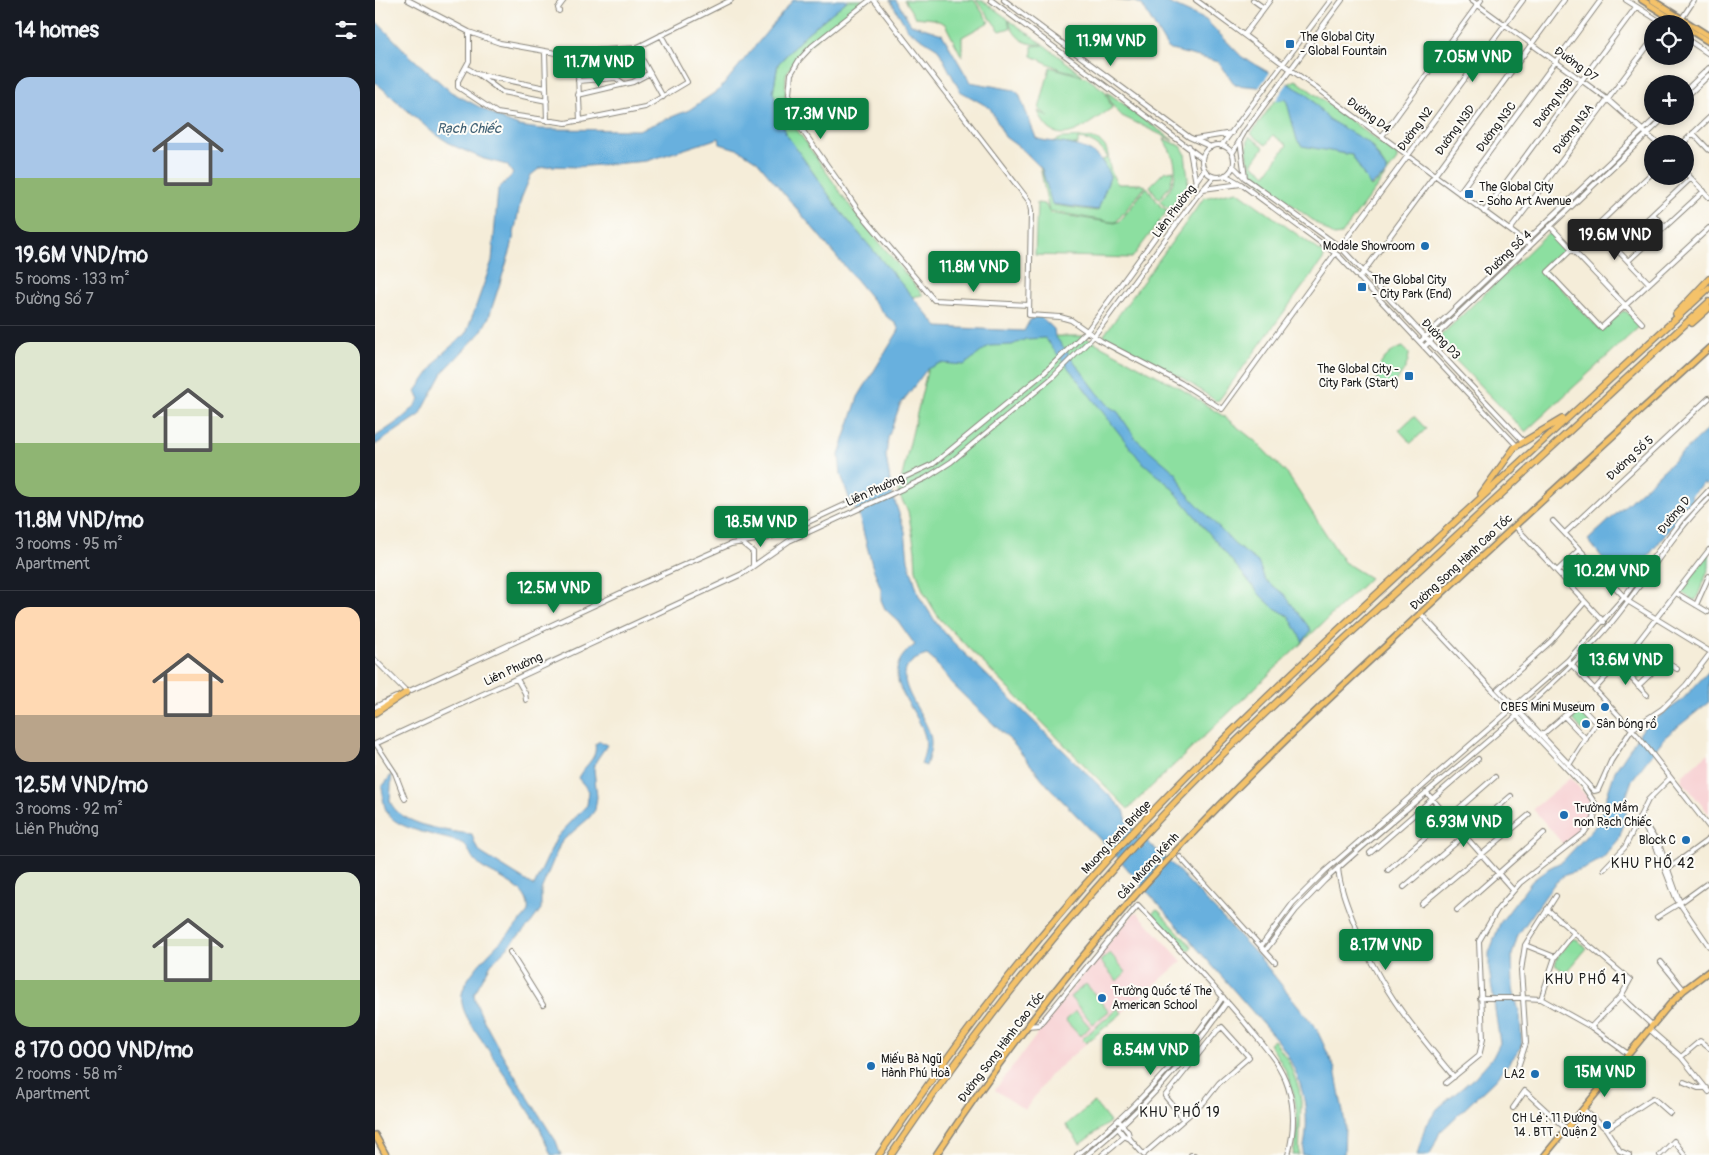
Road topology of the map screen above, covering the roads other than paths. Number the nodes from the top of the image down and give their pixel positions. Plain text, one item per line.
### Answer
1 (408, 0) edge
2 (564, 0) edge
3 (731, 0) edge
4 (872, 0) edge
5 (991, 0) edge
6 (1003, 0) edge
7 (1196, 0) edge
8 (1253, 0) edge
9 (1270, 0) edge
10 (1331, 0) edge
11 (1342, 0) edge
12 (1471, 0) edge
13 (1481, 0) edge
14 (1523, 0) edge
15 (1563, 0) edge
16 (1601, 0) edge
17 (1626, 0) edge
18 (1642, 0) edge
19 (1652, 0) edge
20 (1694, 0) edge
21 (1477, 5) junction
22 (1637, 6) junction
23 (1264, 8) junction
24 (1017, 10) junction
25 (559, 11) dead end
26 (1650, 15) edge
27 (1668, 15) edge
28 (1671, 15) edge
29 (1684, 15) edge
30 (1013, 16) junction
31 (1505, 25) junction
32 (1694, 29) edge
33 (469, 32) junction
34 (1694, 33) edge
35 (661, 35) junction
36 (1244, 35) junction
37 (1709, 36) edge
38 (1709, 42) edge
39 (1531, 44) junction
40 (1694, 44) edge
41 (637, 48) junction
42 (1644, 51) edge
43 (545, 52) junction
44 (577, 52) junction
45 (1709, 54) edge
46 (1556, 62) junction
47 (1283, 64) junction
48 (467, 68) junction
49 (1095, 68) junction
50 (1709, 68) edge
51 (1291, 70) junction
52 (650, 73) junction
53 (477, 74) junction
54 (1091, 74) junction
55 (1709, 75) edge
56 (578, 81) junction
57 (1582, 81) junction
58 (1694, 82) edge
59 (624, 84) junction
60 (546, 88) junction
61 (1694, 89) edge
62 (579, 95) junction
63 (663, 97) junction
64 (547, 100) junction
65 (1607, 100) junction
66 (1709, 118) edge
67 (547, 121) junction
68 (579, 121) junction
69 (1172, 124) junction
70 (1651, 125) edge
71 (1654, 125) edge
72 (1167, 130) junction
73 (1646, 131) junction
74 (1232, 133) junction
75 (1693, 133) joint
76 (1650, 135) edge
77 (1381, 136) junction
78 (1240, 139) junction
79 (1194, 140) junction
80 (1189, 146) junction
81 (1221, 146) junction
82 (1211, 147) junction
83 (1709, 150) edge
84 (1232, 154) junction
85 (1408, 155) junction
86 (1202, 158) junction
87 (1233, 166) junction
88 (1204, 170) junction
89 (1435, 175) junction
90 (1225, 176) junction
91 (1214, 177) junction
92 (1245, 178) junction
93 (1644, 181) edge
94 (1694, 181) edge
95 (1195, 183) junction
96 (1241, 184) junction
97 (1684, 185) edge
98 (1203, 189) junction
99 (1703, 191) junction
100 (1459, 193) junction
101 (1709, 197) edge
102 (1485, 212) junction
103 (1653, 214) junction
104 (1304, 220) junction
105 (1550, 226) junction
106 (1299, 227) junction
107 (1595, 227) junction
108 (1665, 227) junction
109 (1709, 228) edge
110 (1510, 230) junction
111 (1526, 242) junction
112 (1530, 245) junction
113 (1339, 246) junction
114 (1571, 249) junction
115 (1616, 249) junction
116 (1344, 251) junction
117 (1335, 254) junction
118 (1628, 261) junction
119 (1363, 272) junction
120 (1359, 278) junction
121 (1709, 279) edge
122 (1649, 284) junction
123 (1709, 288) edge
124 (1110, 299) junction
125 (1709, 302) edge
126 (1118, 304) junction
127 (1029, 305) junction
128 (1625, 306) junction
129 (1709, 308) edge
130 (1642, 323) dead end
131 (1087, 331) junction
132 (1094, 336) junction
133 (1425, 337) junction
134 (1420, 342) junction
135 (1429, 342) junction
136 (1423, 347) junction
137 (1709, 348) edge
138 (1608, 380) junction
139 (1611, 393) junction
140 (1709, 398) edge
141 (1580, 406) junction
142 (1523, 441) junction
143 (1517, 446) junction
144 (1709, 490) edge
145 (1703, 495) junction
146 (1708, 500) edge
147 (1459, 518) junction
148 (1553, 521) dead end
149 (1515, 526) junction
150 (1565, 533) junction
151 (739, 543) junction
152 (1580, 549) junction
153 (1709, 550) edge
154 (751, 568) junction
155 (1557, 571) junction
156 (1709, 576) edge
157 (1676, 593) junction
158 (1624, 597) junction
159 (1585, 602) junction
160 (1629, 602) junction
161 (1697, 605) junction
162 (1708, 612) edge
163 (1420, 613) junction
164 (1655, 620) junction
165 (1604, 622) junction
166 (1637, 643) junction
167 (1709, 651) edge
168 (1709, 655) edge
169 (375, 660) edge
170 (1664, 661) junction
171 (1570, 662) junction
172 (1619, 665) junction
173 (1677, 669) dead end
174 (517, 679) junction
175 (1639, 686) junction
176 (1595, 689) junction
177 (407, 692) junction
178 (1647, 695) dead end
179 (526, 700) dead end
180 (375, 706) edge
181 (1513, 709) junction
182 (375, 713) edge
183 (1517, 713) junction
184 (1564, 716) junction
185 (1632, 729) junction
186 (1542, 735) junction
187 (1586, 739) junction
188 (375, 744) edge
189 (1478, 759) dead end
190 (1569, 766) junction
191 (1495, 777) dead end
192 (1670, 778) junction
193 (1426, 792) junction
194 (1229, 794) joint
195 (1511, 796) dead end
196 (405, 799) dead end
197 (1432, 799) junction
198 (1529, 815) dead end
199 (1449, 817) junction
200 (1640, 819) junction
201 (1709, 827) edge
202 (1544, 832) dead end
203 (1465, 835) junction
204 (1709, 839) edge
205 (1370, 853) dead end
206 (1336, 854) dead end
207 (1482, 855) junction
208 (1180, 857) dead end
209 (1337, 860) junction
210 (1338, 868) junction
211 (1604, 869) dead end
212 (1388, 870) dead end
213 (1668, 870) junction
214 (1498, 873) junction
215 (1709, 882) edge
216 (1404, 887) dead end
217 (1513, 890) junction
218 (1556, 896) dead end
219 (1680, 903) junction
220 (1422, 904) dead end
221 (1547, 909) junction
222 (1457, 910) dead end
223 (1657, 916) dead end
224 (1574, 933) junction
225 (1525, 945) junction
226 (1261, 946) junction
227 (1709, 946) edge
228 (510, 952) dead end
229 (1265, 952) junction
230 (1085, 954) joint
231 (1555, 957) junction
232 (1275, 962) dead end
233 (1661, 962) dead end
234 (1709, 971) edge
235 (1684, 990) junction
236 (1621, 996) junction
237 (1223, 998) junction
238 (1480, 998) junction
239 (1523, 998) junction
240 (1541, 999) junction
241 (1227, 1002) junction
242 (543, 1005) dead end
243 (1027, 1026) junction
244 (1591, 1027) junction
245 (1650, 1027) junction
246 (1709, 1048) edge
247 (1628, 1054) junction
248 (1681, 1057) junction
249 (1515, 1076) dead end
250 (1454, 1077) junction
251 (1684, 1082) dead end
252 (1446, 1083) dead end
253 (1708, 1090) edge
254 (1513, 1108) dead end
255 (1583, 1109) junction
256 (1670, 1114) dead end
257 (1184, 1119) junction
258 (1119, 1121) junction
259 (1115, 1124) junction
260 (1123, 1125) junction
261 (1118, 1129) junction
262 (1566, 1129) junction
263 (1606, 1130) junction
264 (1129, 1132) junction
265 (375, 1135) edge
266 (1124, 1136) junction
267 (1130, 1138) junction
268 (1620, 1153) edge
269 (386, 1155) edge
270 (879, 1155) edge
271 (891, 1155) edge
272 (936, 1155) edge
273 (1077, 1155) edge
274 (1087, 1155) edge
275 (1102, 1155) edge
276 (1144, 1155) edge
277 (1288, 1155) edge
278 (1545, 1155) edge
279 (1629, 1155) edge
280 (1660, 1155) edge
281 (1685, 1155) edge

1 - 33 street
2 - 25 street
3 - 35 street
4 - 127 street
4 - 127 street
5 - 30 street
6 - 24 street
7 - 36 street, Đường D4
8 - 23 street
9 - 23 street
10 - 47 street
11 - 51 street
12 - 21 street, Đường D7
13 - 21 street
14 - 31 street, Đường N2
15 - 39 street, Đường N3D
16 - 46 street, Đường N3C
17 - 22 street
18 - 27 main road
19 - 28 main road
20 - 29 street
21 - 31 street, Đường D7
21 - 77 street
22 - 26 street
22 - 57 street, Đường N3B
23 - 36 street
24 - 30 street
24 - 49 street
30 - 54 street
31 - 39 street, Đường D7
31 - 85 street, Đường N2
32 - 37 main road
33 - 43 street
33 - 48 street
34 - 38 main road
35 - 41 street
35 - 63 street
36 - 47 street, Đường D4
39 - 46 street, Đường D7
39 - 89 street, Đường N3D
40 - 45 street
41 - 44 street
41 - 52 street
42 - 65 street, Đường N3A
43 - 44 street
43 - 60 street
44 - 56 street
46 - 57 street, Đường D7
46 - 100 street, Đường N3C
47 - 51 street, Đường D4
47 - 74 street
48 - 53 street
48 - 67 street
49 - 54 street
49 - 69 street
50 - 58 street
51 - 77 street, Đường D4
51 - 78 street
52 - 59 street
52 - 63 street
53 - 60 street
53 - 64 street
54 - 72 street
55 - 61 street
56 - 59 street
56 - 62 street
57 - 65 street, Đường D7
57 - 102 street, Đường N3B
59 - 62 street
60 - 64 street
62 - 68 street
63 - 68 street
64 - 67 street
65 - 73 street, Đường D7
65 - 110 street, Đường N3A
66 - 75 street
67 - 68 street
69 - 72 street
69 - 79 street
70 - 73 street
71 - 73 street, Đường Số 4
72 - 80 street
73 - 76 street, Đường D7
73 - 105 street, Đường Số 4
73 - 111 street
74 - 79 street
74 - 81 street
75 - 83 street
77 - 85 street, Đường D4
78 - 84 street
78 - 92 street
79 - 82 street
80 - 86 street
80 - 95 street
81 - 82 street
81 - 84 street
82 - 86 street
84 - 87 street
85 - 89 street, Đường D4
85 - 113 street, Đường N2
86 - 88 street
87 - 90 street
87 - 92 street
88 - 91 street, Liên Phường
88 - 95 street, Liên Phường
89 - 100 street, Đường D4
89 - 119 street, Đường N3D
90 - 91 street
90 - 96 street, Đường D3
91 - 98 street, Liên Phường
92 - 104 street
93 - 107 street
94 - 99 street
95 - 124 street, Liên Phường
96 - 98 street
96 - 106 street, Đường D3
97 - 103 street
98 - 126 street, Liên Phường
99 - 101 street
99 - 108 street
100 - 102 street, Đường D4
102 - 110 street, Đường D4
103 - 108 street
103 - 115 street
104 - 106 street
104 - 113 street
105 - 112 street, Đường Số 4
105 - 114 street
106 - 117 street, Đường D3
107 - 114 street
107 - 115 street
108 - 118 street
109 - 122 street
110 - 111 street, Đường D4
111 - 112 street, Đường D4
111 - 133 street
112 - 135 street, Đường Số 4
113 - 116 street, Đường D3
113 - 117 street, Đường N2
114 - 128 street
114 - 128 street
115 - 118 street
116 - 117 street
116 - 119 street, Đường D3
117 - 120 street, Đường D3
117 - 132 street
118 - 122 street
119 - 120 street, Đường N3D
119 - 133 street, Đường D3
120 - 134 street, Đường D3
121 - 138 highway
122 - 128 street
123 - 138 highway
124 - 126 street
124 - 131 street, Liên Phường
125 - 139 highway
126 - 132 street, Liên Phường
127 - 131 street
128 - 130 street
129 - 139 highway
131 - 132 street
131 - 151 street, Liên Phường
132 - 154 street, Liên Phường
133 - 134 street
133 - 135 street, Đường D3
134 - 136 street, Đường D3
135 - 136 street, Đường Số 4
135 - 142 street, Đường D3
136 - 143 street, Đường D3
137 - 149 main road, Đường Song Hành Cao Tốc
138 - 141 highway
139 - 271 highway, Muong Kenh Bridge
140 - 150 street, Đường Số 5
141 - 142 highway
141 - 147 highway
142 - 143 highway
143 - 147 highway
144 - 145 street, Đường D
145 - 146 street
145 - 158 street, Đường D
146 - 160 street, Đường D
147 - 270 highway, Muong Kenh Bridge
148 - 150 street
149 - 155 street
149 - 163 main road, Đường Song Hành Cao Tốc
150 - 152 street
151 - 154 street
151 - 177 street, Liên Phường
152 - 155 street
152 - 158 street
153 - 157 street
154 - 174 street, Liên Phường
155 - 159 street
156 - 161 street
157 - 161 street
157 - 164 street
158 - 160 street
158 - 165 street, Đường D
159 - 165 street
159 - 181 street
160 - 164 street
160 - 171 street, Đường D
161 - 162 street
163 - 181 street
163 - 194 main road, Đường Song Hành Cao Tốc
164 - 166 street
164 - 167 street
165 - 171 street, Đường D
166 - 170 street
166 - 172 street
168 - 185 street
169 - 177 street
170 - 173 street
170 - 175 street
171 - 176 street
171 - 181 street, Đường D
171 - 183 street, Đường D
172 - 175 street
172 - 176 street
174 - 179 street
174 - 188 street, Liên Phường
175 - 178 street
176 - 185 street
177 - 180 street, Liên Phường
177 - 182 highway
181 - 183 street
181 - 209 street, Đường D
183 - 186 street
183 - 193 street, Đường D
183 - 217 street
184 - 186 street
184 - 187 street
184 - 187 street
185 - 190 street
185 - 192 street
186 - 190 street
187 - 190 street
188 - 196 street
189 - 197 street
191 - 199 street
192 - 200 street
192 - 201 street
193 - 197 street
193 - 210 street, Đường D
194 - 230 main road, Cầu Mương Kênh
195 - 203 street
197 - 199 street
197 - 205 street
198 - 207 street
199 - 203 street
199 - 212 street
200 - 211 street
200 - 213 street
202 - 214 street
203 - 207 street
203 - 216 street
204 - 213 street
206 - 209 street
207 - 214 street
207 - 220 street
208 - 226 street
209 - 210 street
209 - 226 street, Đường D
210 - 229 street, Đường D
210 - 250 street
213 - 219 street
214 - 217 street
214 - 222 street
215 - 219 street
217 - 238 street
218 - 221 street
219 - 223 street
219 - 227 street
221 - 224 street
221 - 225 street
224 - 231 street
224 - 236 street
225 - 231 street
225 - 239 street
226 - 229 street
228 - 242 street
229 - 232 street
230 - 243 main road, Đường Song Hành Cao Tốc
231 - 240 street
233 - 235 street
234 - 235 main road
235 - 245 main road
236 - 244 street
236 - 245 street
237 - 241 street
237 - 243 street
237 - 258 street
238 - 239 street
238 - 250 street
239 - 240 street
239 - 249 street
240 - 244 street
241 - 260 street
241 - 277 street
243 - 272 main road, Đường Song Hành Cao Tốc
244 - 247 street
245 - 247 main road
245 - 248 street
246 - 248 street
247 - 255 main road
248 - 253 street
250 - 252 street
251 - 253 street
254 - 262 street
255 - 262 main road
255 - 263 street
256 - 263 street
257 - 257 street
257 - 276 street
258 - 259 street
258 - 260 street
259 - 261 street
259 - 273 street
260 - 261 street
260 - 264 street
261 - 266 street
261 - 274 street
262 - 278 main road
263 - 268 street
264 - 266 street
264 - 267 street
265 - 269 main road
266 - 267 street
266 - 275 street
267 - 276 street
268 - 279 street
280 - 281 street

